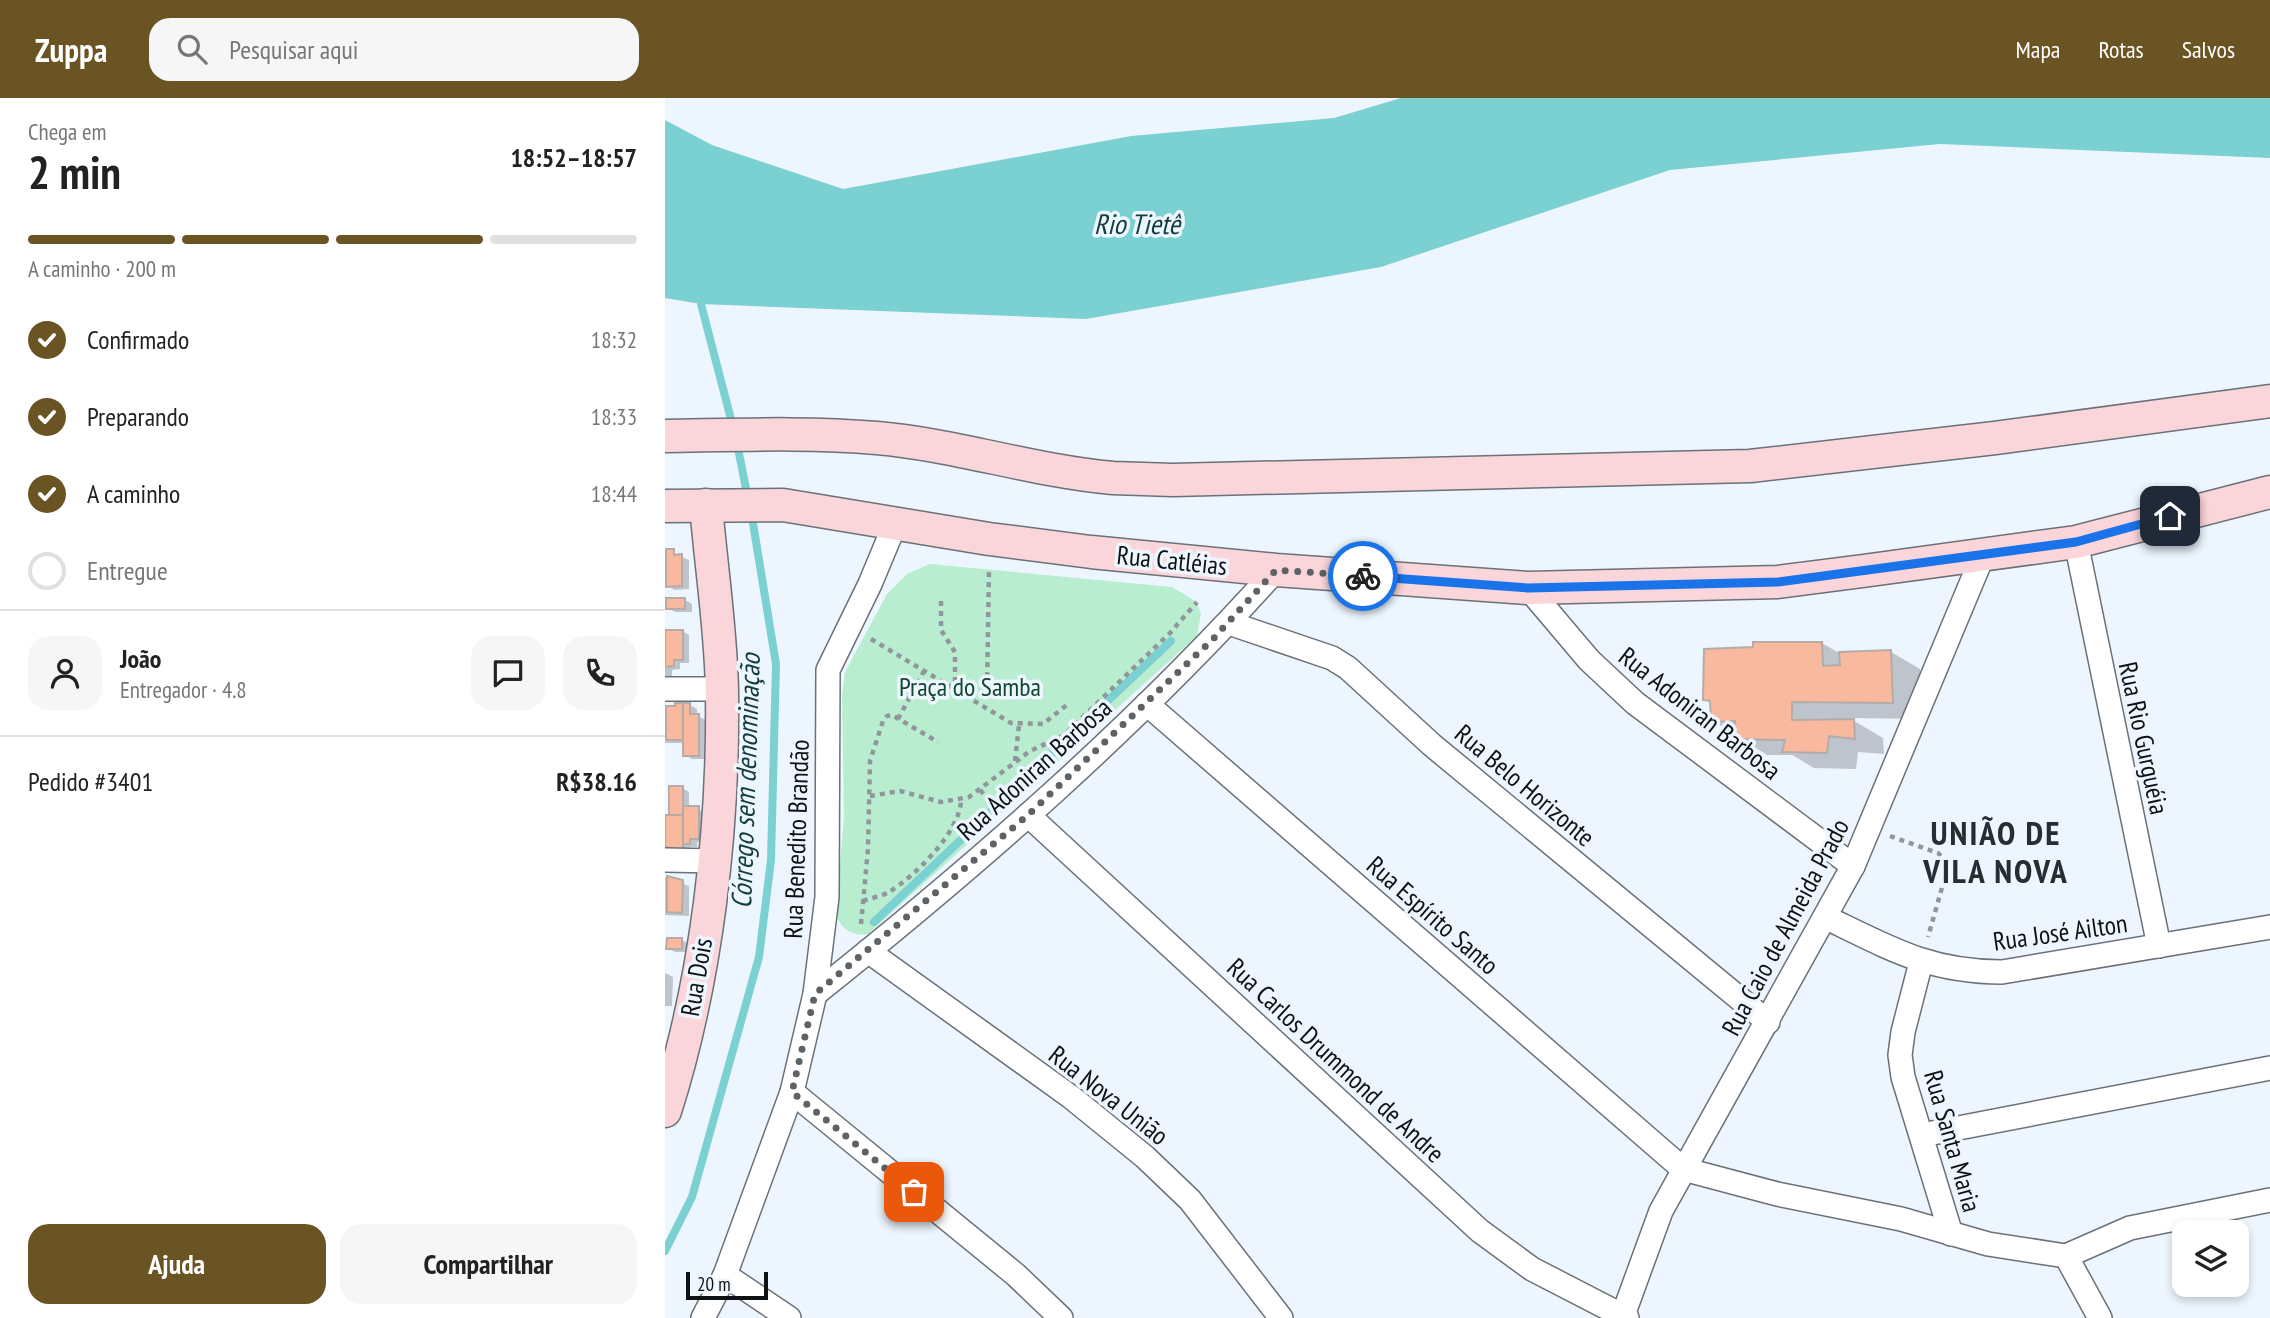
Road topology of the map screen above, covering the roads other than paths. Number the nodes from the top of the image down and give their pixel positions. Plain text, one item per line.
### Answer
1 (2270, 401) edge
2 (665, 436) edge
3 (2270, 492) edge
4 (714, 505) junction
5 (665, 506) edge
6 (895, 523) junction
7 (2076, 542) junction
8 (1983, 555) junction
9 (1276, 570) junction
10 (1528, 588) junction
11 (1229, 623) junction
12 (665, 689) edge
13 (722, 689) junction
14 (1147, 704) junction
15 (1028, 815) junction
16 (665, 860) edge
17 (716, 861) junction
18 (1853, 866) junction
19 (1825, 917) junction
20 (2270, 927) edge
21 (2159, 946) junction
22 (868, 951) junction
23 (1921, 962) junction
24 (815, 994) junction
25 (1768, 1022) junction
26 (675, 1032) edge
27 (2270, 1068) edge
28 (792, 1092) junction
29 (665, 1111) edge
30 (1922, 1135) junction
31 (1683, 1169) junction
32 (2270, 1200) edge
33 (1951, 1234) junction
34 (2066, 1256) junction
35 (725, 1275) junction
36 (703, 1318) edge
37 (789, 1318) edge
38 (1061, 1318) edge
39 (1282, 1318) edge
40 (1624, 1318) edge
41 (2100, 1318) edge

1 - 2 street
3 - 7 street, Rua Catléias
4 - 5 street, Rua Catléias
4 - 6 street, Rua Catléias
4 - 13 street, Rua Dois
6 - 9 street, Rua Catléias
6 - 24 street, Rua Benedito Brandão
7 - 8 street, Rua Catléias
7 - 21 street, Rua Rio Gurguéia
8 - 10 street, Rua Catléias
8 - 18 street, Rua Caio de Almeida Prado
9 - 10 street, Rua Catléias
9 - 11 street, Rua Adoniran Barbosa
10 - 18 street, Rua Adoniran Barbosa
11 - 14 street, Rua Adoniran Barbosa
11 - 25 street, Rua Belo Horizonte
12 - 13 street
13 - 17 street, Rua Dois
14 - 15 street, Rua Adoniran Barbosa
14 - 31 street, Rua Espírito Santo
15 - 22 street, Rua Adoniran Barbosa
15 - 40 street, Rua Carlos Drummond de Andre
16 - 17 street
17 - 26 street, Rua Dois
18 - 19 street, Rua Caio de Almeida Prado
19 - 23 street, Rua José Ailton
19 - 25 street, Rua Caio de Almeida Prado
20 - 21 street, Rua José Ailton
21 - 23 street, Rua José Ailton
22 - 24 street, Rua Adoniran Barbosa
22 - 39 street, Rua Nova União
23 - 30 street, Rua Santa Maria
24 - 28 street, Rua Benedito Brandão
25 - 31 street, Rua Caio de Almeida Prado
26 - 29 street, Rua Dois
27 - 30 street
28 - 35 street, Rua Benedito Brandão
28 - 38 street
30 - 33 street, Rua Santa Maria
31 - 33 street
31 - 40 street, Rua Caio de Almeida Prado
32 - 34 street
33 - 34 street
34 - 41 street
35 - 36 street, Rua Benedito Brandão
35 - 37 street

